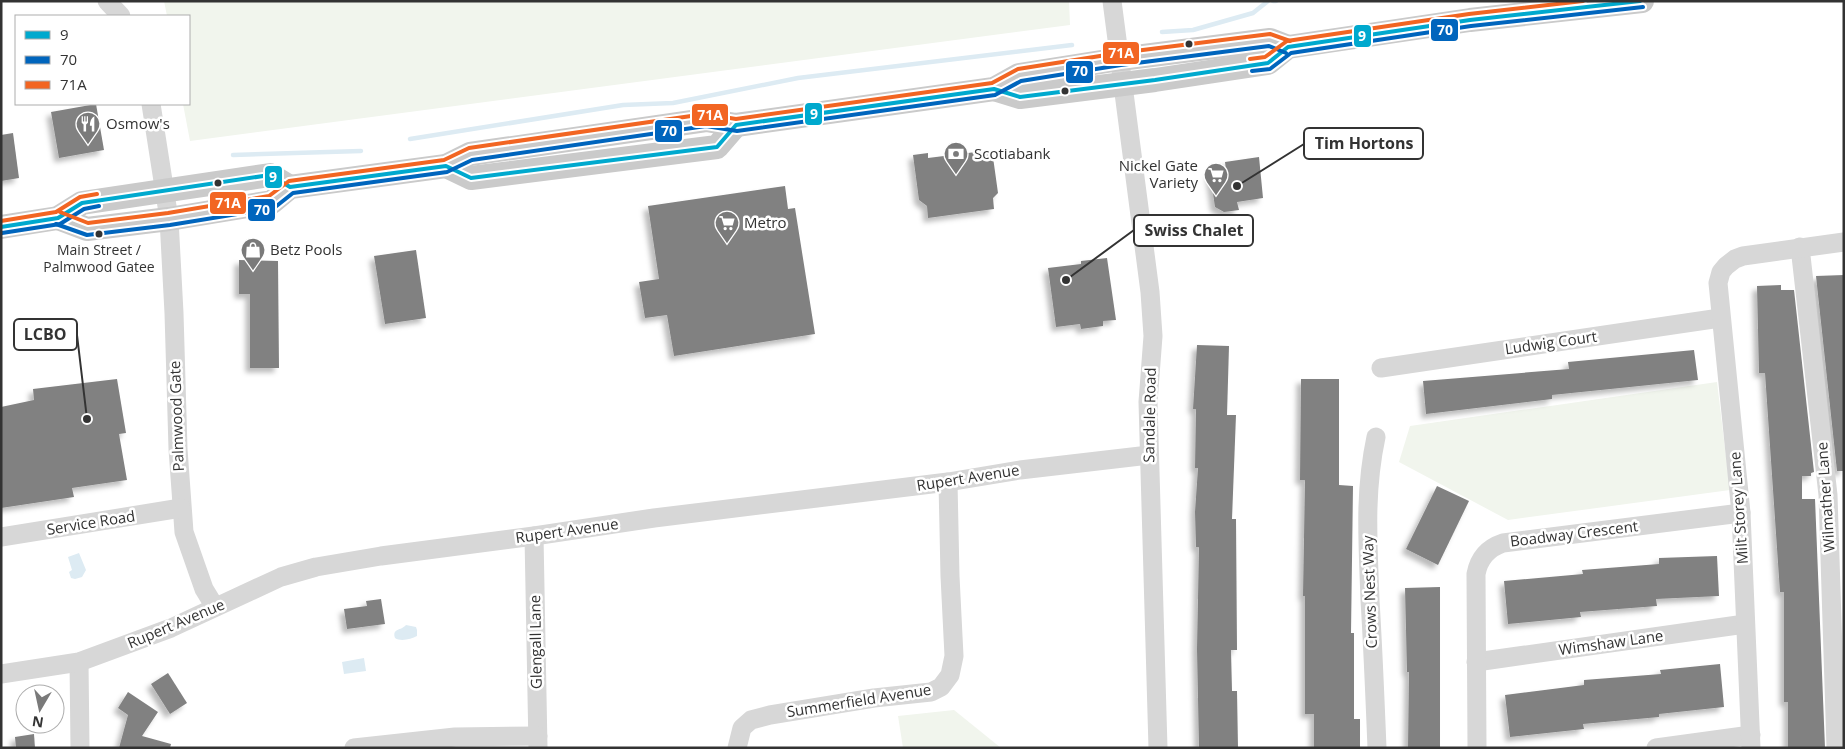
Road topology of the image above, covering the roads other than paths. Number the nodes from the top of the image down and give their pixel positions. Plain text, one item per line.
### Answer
1 (107, 1) edge
2 (1112, 1) edge
3 (1642, 1) edge
4 (120, 15) edge
5 (1288, 47) junction
6 (1120, 59) junction
7 (1122, 83) junction
8 (994, 89) junction
9 (151, 105) edge
10 (290, 187) junction
11 (166, 190) junction
12 (58, 218) junction
13 (170, 219) junction
14 (1, 227) edge
15 (1844, 242) edge
16 (1800, 247) junction
17 (1720, 318) junction
18 (1381, 368) dead end
19 (1376, 437) dead end
20 (1149, 455) junction
21 (948, 482) junction
22 (181, 508) junction
23 (1741, 513) junction
24 (534, 536) junction
25 (1, 537) edge
26 (215, 608) junction
27 (1745, 624) junction
28 (79, 662) junction
29 (1476, 662) junction
30 (1, 674) edge
31 (1751, 741) edge
32 (538, 742) edge
33 (80, 748) edge
34 (354, 748) edge
35 (736, 748) edge
36 (1158, 748) edge
37 (1377, 748) edge
38 (1477, 748) edge
39 (1656, 748) edge
40 (1836, 748) edge

1 - 4 street
2 - 6 street, Sandale Road
3 - 5 main road
5 - 6 main road
5 - 7 main road
6 - 7 street, Sandale Road
6 - 8 main road
7 - 8 main road
7 - 20 street, Sandale Road
8 - 10 main road
9 - 11 street, Palmwood Gate
10 - 11 main road
10 - 13 main road
11 - 12 main road
11 - 13 street, Palmwood Gate
12 - 13 main road
12 - 14 main road
13 - 22 street, Palmwood Gate
15 - 16 street
16 - 17 street, Milt Storey Lane
16 - 40 street, Wilmather Lane
17 - 18 street, Ludwig Court
17 - 23 street, Milt Storey Lane
19 - 37 street, Crows Nest Way
20 - 21 street, Rupert Avenue
20 - 36 street, Sandale Road
21 - 24 street, Rupert Avenue
21 - 35 street, Summerfield Avenue
22 - 25 street, Service Road
22 - 26 street, Palmwood Gate
23 - 27 street, Milt Storey Lane
23 - 29 street, Boadway Crescent
24 - 26 street, Rupert Avenue
24 - 32 street, Glengall Lane
26 - 28 street, Rupert Avenue
27 - 29 street, Wimshaw Lane
27 - 31 street, Milt Storey Lane
28 - 30 street, Rupert Avenue
28 - 33 street
29 - 38 street, Boadway Crescent
31 - 39 street
32 - 34 street

